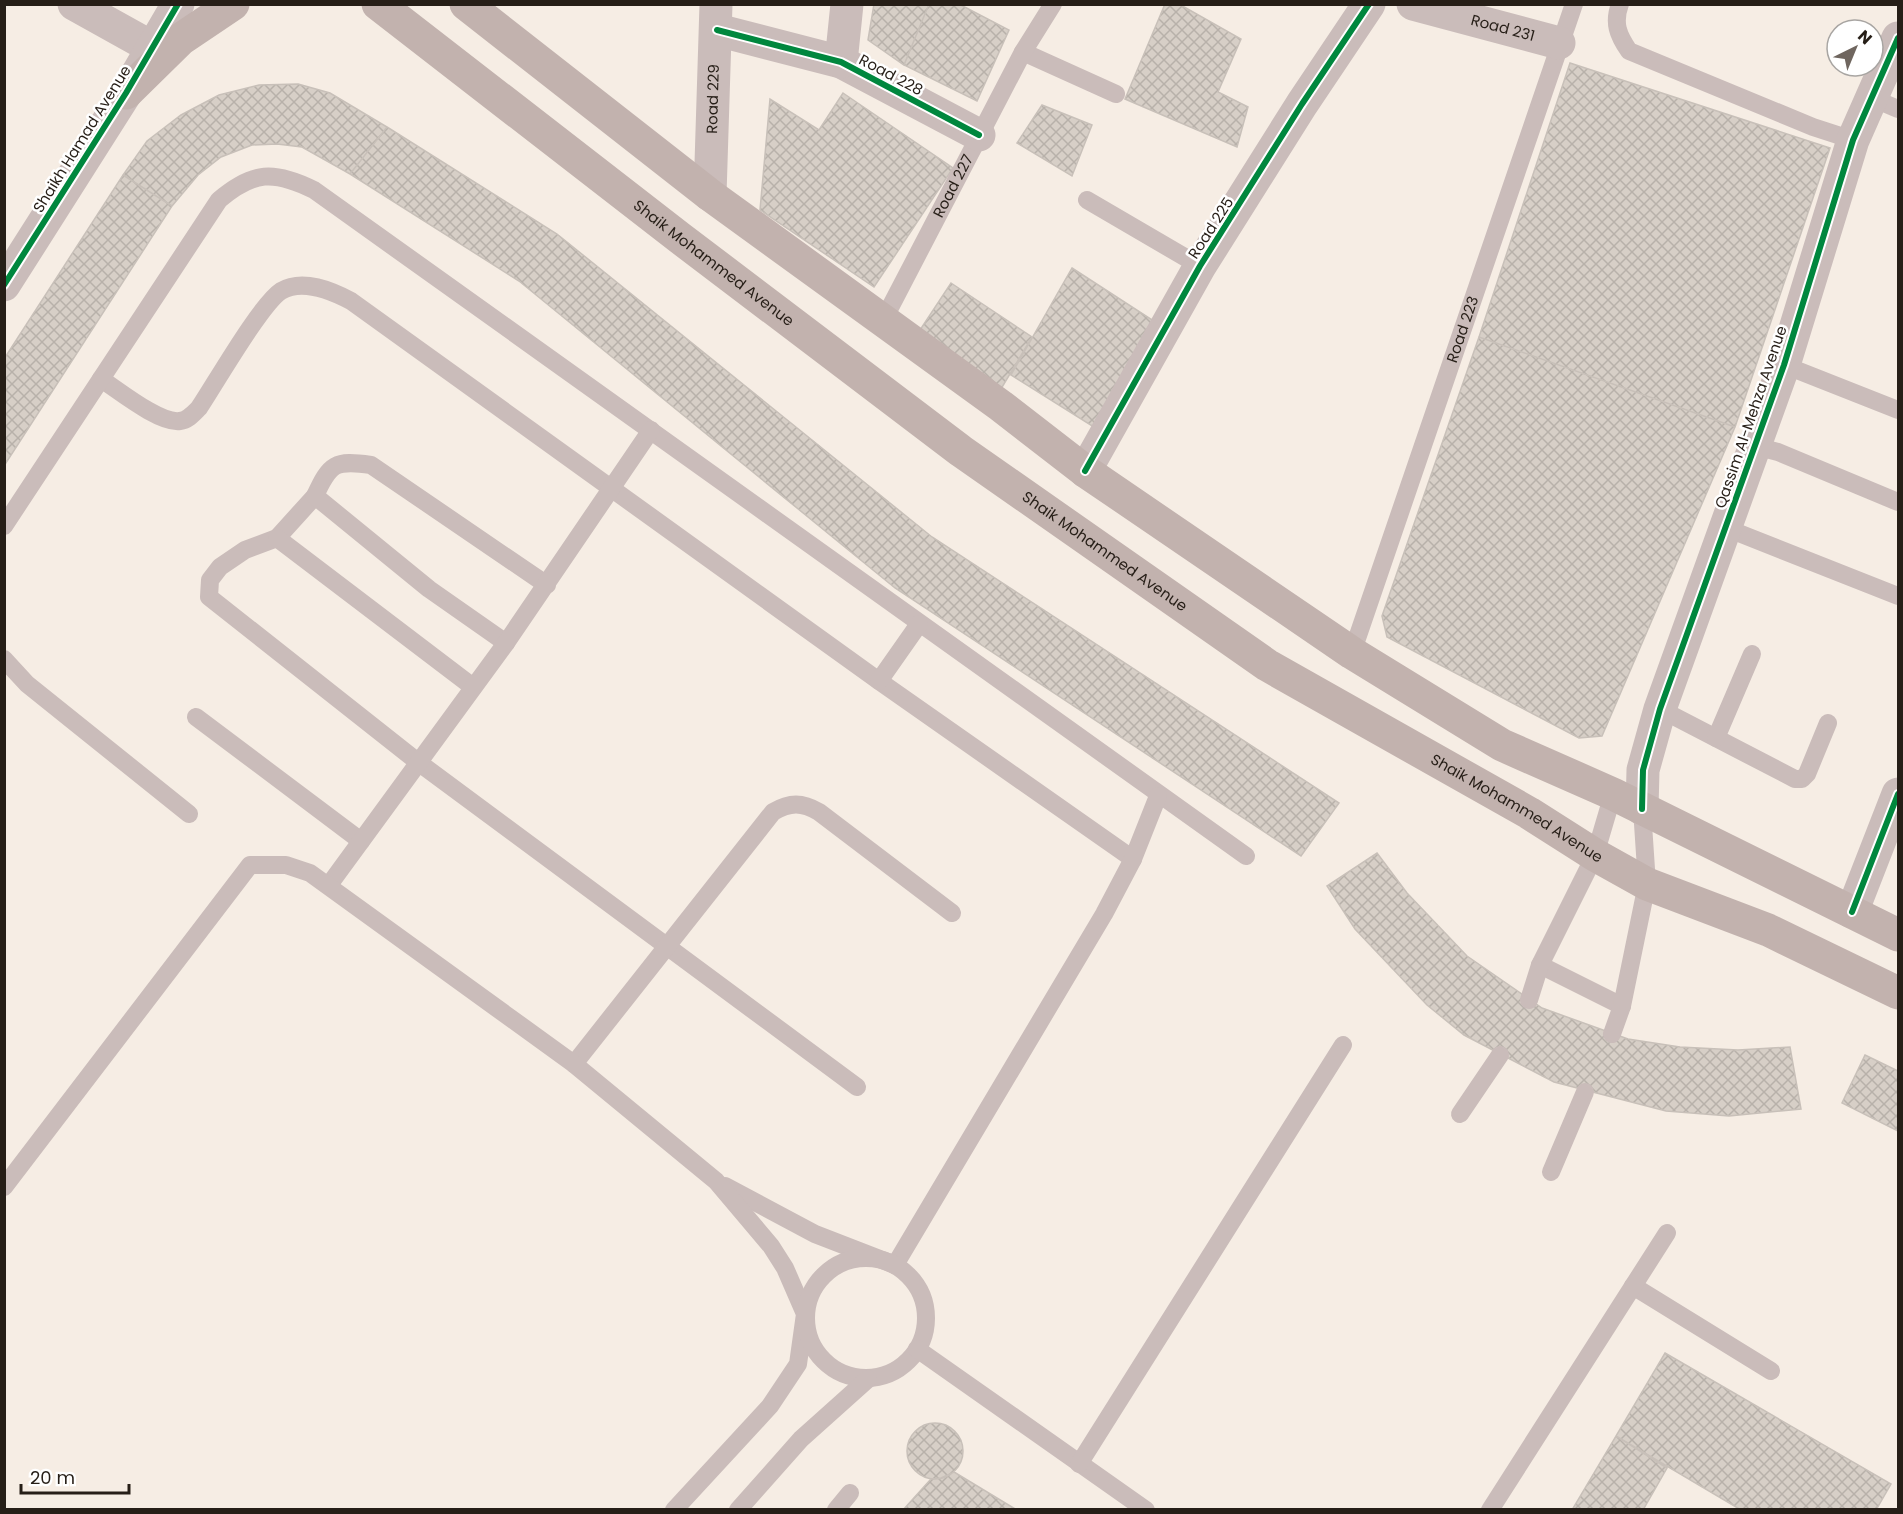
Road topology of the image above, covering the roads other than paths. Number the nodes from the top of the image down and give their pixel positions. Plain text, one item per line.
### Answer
1 (74, 4) edge
2 (178, 4) edge
3 (233, 4) edge
4 (351, 4) edge
5 (466, 4) edge
6 (847, 4) edge
7 (1053, 4) edge
8 (1369, 4) edge
9 (1413, 4) edge
10 (1574, 4) edge
11 (1620, 4) edge
12 (387, 12) edge
13 (716, 17) edge
14 (1899, 38) edge
15 (1559, 43) junction
16 (153, 48) junction
17 (1023, 52) junction
18 (841, 62) junction
19 (126, 93) junction
20 (1116, 94) dead end
21 (1885, 104) edge
22 (980, 135) junction
23 (1853, 140) junction
24 (710, 195) junction
25 (1087, 200) dead end
26 (1200, 266) junction
27 (4, 285) edge
28 (883, 321) junction
29 (1784, 365) junction
30 (101, 379) junction
31 (1899, 410) edge
32 (651, 429) junction
33 (1755, 447) junction
34 (1085, 471) junction
35 (610, 488) junction
36 (315, 496) junction
37 (1899, 502) edge
38 (4, 526) edge
39 (1726, 528) junction
40 (277, 538) junction
41 (547, 585) junction
42 (1899, 596) edge
43 (919, 624) junction
44 (506, 643) junction
45 (1353, 653) junction
46 (1752, 654) dead end
47 (4, 659) edge
48 (879, 681) junction
49 (473, 687) junction
50 (1660, 709) junction
51 (196, 717) dead end
52 (1828, 723) dead end
53 (1716, 738) junction
54 (418, 762) junction
55 (1613, 794) junction
56 (1899, 794) edge
57 (1158, 796) junction
58 (1642, 809) junction
59 (189, 814) dead end
60 (361, 841) junction
61 (1594, 855) junction
62 (1246, 856) dead end
63 (1133, 859) junction
64 (1647, 884) junction
65 (329, 885) junction
66 (1852, 912) junction
67 (952, 913) dead end
68 (1899, 935) edge
69 (666, 948) junction
70 (1540, 965) junction
71 (1899, 993) edge
72 (1529, 1000) dead end
73 (1622, 1006) junction
74 (1612, 1034) dead end
75 (1343, 1045) dead end
76 (1500, 1055) dead end
77 (574, 1064) junction
78 (857, 1087) dead end
79 (1585, 1092) dead end
80 (1460, 1114) dead end
81 (1551, 1172) dead end
82 (716, 1181) junction
83 (4, 1187) edge
84 (1666, 1233) dead end
85 (895, 1265) junction
86 (1633, 1286) junction
87 (805, 1314) junction
88 (916, 1349) junction
89 (1771, 1371) dead end
90 (868, 1379) junction
91 (1079, 1464) junction
92 (850, 1493) dead end
93 (674, 1509) edge
94 (738, 1509) edge
95 (836, 1509) edge
96 (1146, 1509) edge
97 (1490, 1509) edge

1 - 16 street
2 - 16 street, Shaikh Hamad Avenue
3 - 19 main road
4 - 12 main road, Shaik Mohammed Avenue
5 - 24 main road
6 - 18 street, Road 228
7 - 17 lane, Road 227
8 - 26 street, Road 225
9 - 15 street, Road 231
10 - 15 lane, Road 223
11 - 23 lane
12 - 61 main road, Shaik Mohammed Avenue
13 - 18 street, Road 228
13 - 24 street, Road 229
14 - 21 street, Qassim Al-Mehza Avenue
15 - 45 lane, Road 223
16 - 19 street, Shaikh Hamad Avenue
17 - 20 lane
17 - 22 lane, Road 227
18 - 22 street, Road 228
19 - 27 street, Shaikh Hamad Avenue
21 - 23 street, Qassim Al-Mehza Avenue
22 - 28 lane, Road 227
23 - 29 street, Qassim Al-Mehza Avenue
24 - 28 main road
25 - 26 lane, Road 225
26 - 34 street, Road 225
28 - 34 main road
29 - 31 lane
29 - 33 street, Qassim Al-Mehza Avenue
30 - 32 lane
30 - 35 lane
30 - 38 lane
32 - 35 lane
32 - 43 lane
33 - 37 lane
33 - 39 street, Qassim Al-Mehza Avenue
34 - 45 main road
35 - 41 lane
35 - 48 lane
36 - 40 lane
36 - 41 lane
36 - 44 lane
39 - 42 lane
39 - 50 street, Qassim Al-Mehza Avenue
40 - 49 lane
40 - 54 lane
41 - 44 lane
43 - 48 lane
43 - 57 lane
44 - 49 lane
45 - 55 main road
46 - 53 lane
47 - 59 lane
48 - 63 lane
49 - 54 lane
50 - 53 lane
50 - 58 street, Qassim Al-Mehza Avenue
51 - 60 lane
52 - 53 lane
54 - 60 lane
54 - 69 lane
55 - 58 main road
55 - 61 lane
56 - 66 street
57 - 62 lane
57 - 63 lane
58 - 64 lane
58 - 66 main road
60 - 65 lane
61 - 64 main road, Shaik Mohammed Avenue
61 - 70 lane
63 - 85 lane
64 - 71 main road, Shaik Mohammed Avenue
64 - 73 lane
65 - 77 lane
65 - 83 lane
66 - 68 main road
67 - 69 lane
69 - 77 lane
69 - 78 lane
70 - 72 lane
70 - 73 lane
73 - 74 lane
75 - 91 lane
76 - 80 lane
77 - 82 lane
79 - 81 lane
82 - 85 lane
82 - 87 lane
84 - 86 lane
85 - 87 lane
85 - 88 lane
86 - 89 lane
86 - 97 lane
87 - 90 lane
87 - 93 lane
88 - 90 lane
88 - 91 lane
90 - 94 lane
91 - 96 lane
92 - 95 lane

